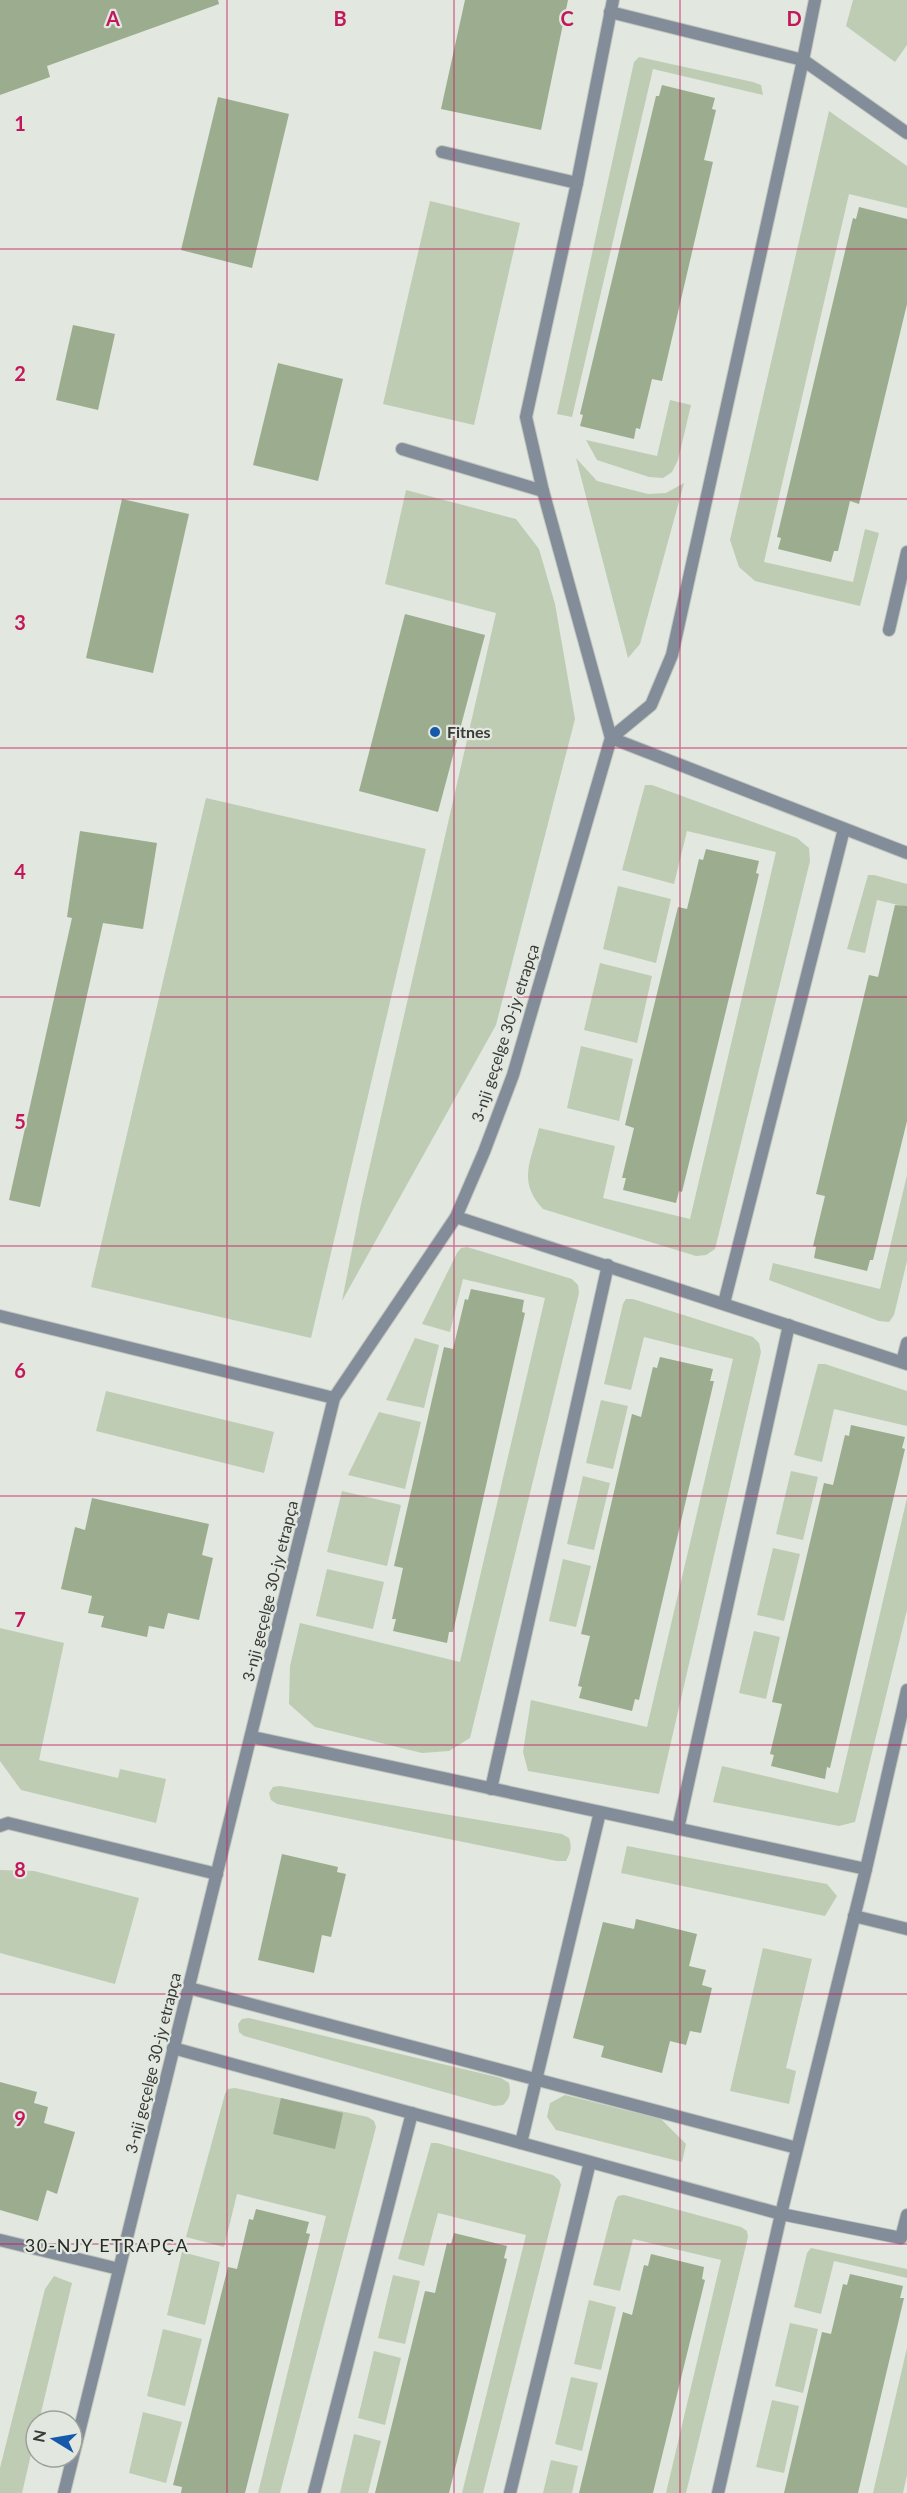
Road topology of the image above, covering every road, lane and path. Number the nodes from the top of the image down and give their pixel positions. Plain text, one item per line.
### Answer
1 (815, 0) edge
2 (612, 6) edge
3 (802, 60) junction
4 (907, 133) edge
5 (442, 152) dead end
6 (577, 183) junction
7 (402, 449) dead end
8 (543, 491) junction
9 (907, 552) edge
10 (889, 630) dead end
11 (611, 738) junction
12 (844, 829) junction
13 (907, 853) edge
14 (456, 1216) junction
15 (608, 1265) junction
16 (724, 1303) junction
17 (0, 1316) edge
18 (789, 1325) junction
19 (907, 1343) edge
20 (905, 1363) edge
21 (334, 1398) junction
22 (907, 1690) edge
23 (252, 1737) junction
24 (491, 1788) junction
25 (600, 1812) junction
26 (0, 1826) edge
27 (678, 1829) junction
28 (866, 1869) junction
29 (217, 1874) junction
30 (854, 1916) junction
31 (907, 1929) edge
32 (189, 1988) junction
33 (173, 2048) junction
34 (537, 2079) junction
35 (412, 2113) junction
36 (521, 2143) junction
37 (797, 2148) junction
38 (590, 2162) junction
39 (781, 2214) junction
40 (907, 2215) edge
41 (0, 2240) edge
42 (119, 2269) junction
43 (64, 2493) edge
44 (314, 2493) edge
45 (510, 2493) edge
46 (718, 2493) edge

1 - 3 street
2 - 3 street
2 - 6 street
3 - 4 street
3 - 11 street
5 - 6 street
6 - 8 street
7 - 8 street
8 - 11 street
9 - 10 street
11 - 12 street
11 - 14 street, 3-nji geçelge 30-jy etrapça
12 - 13 street
12 - 16 street
14 - 15 street
14 - 21 street, 3-nji geçelge 30-jy etrapça
15 - 16 street
15 - 24 street
16 - 18 street
17 - 21 street
18 - 20 street
18 - 27 street
19 - 20 street
21 - 23 street, 3-nji geçelge 30-jy etrapça
22 - 28 street
23 - 24 street
23 - 29 street, 3-nji geçelge 30-jy etrapça
24 - 25 street
25 - 27 street
25 - 34 street
26 - 29 street
27 - 28 street
28 - 30 street
29 - 32 street, 3-nji geçelge 30-jy etrapça
30 - 31 street
30 - 37 street
32 - 33 street, 3-nji geçelge 30-jy etrapça
32 - 34 street
33 - 35 street
33 - 42 street, 3-nji geçelge 30-jy etrapça
34 - 36 street
34 - 37 street
35 - 36 street
35 - 44 street
36 - 38 street
37 - 39 street
38 - 39 street
38 - 45 street
39 - 40 street
39 - 46 street
41 - 42 street
42 - 43 street, 3-nji geçelge 30-jy etrapça

